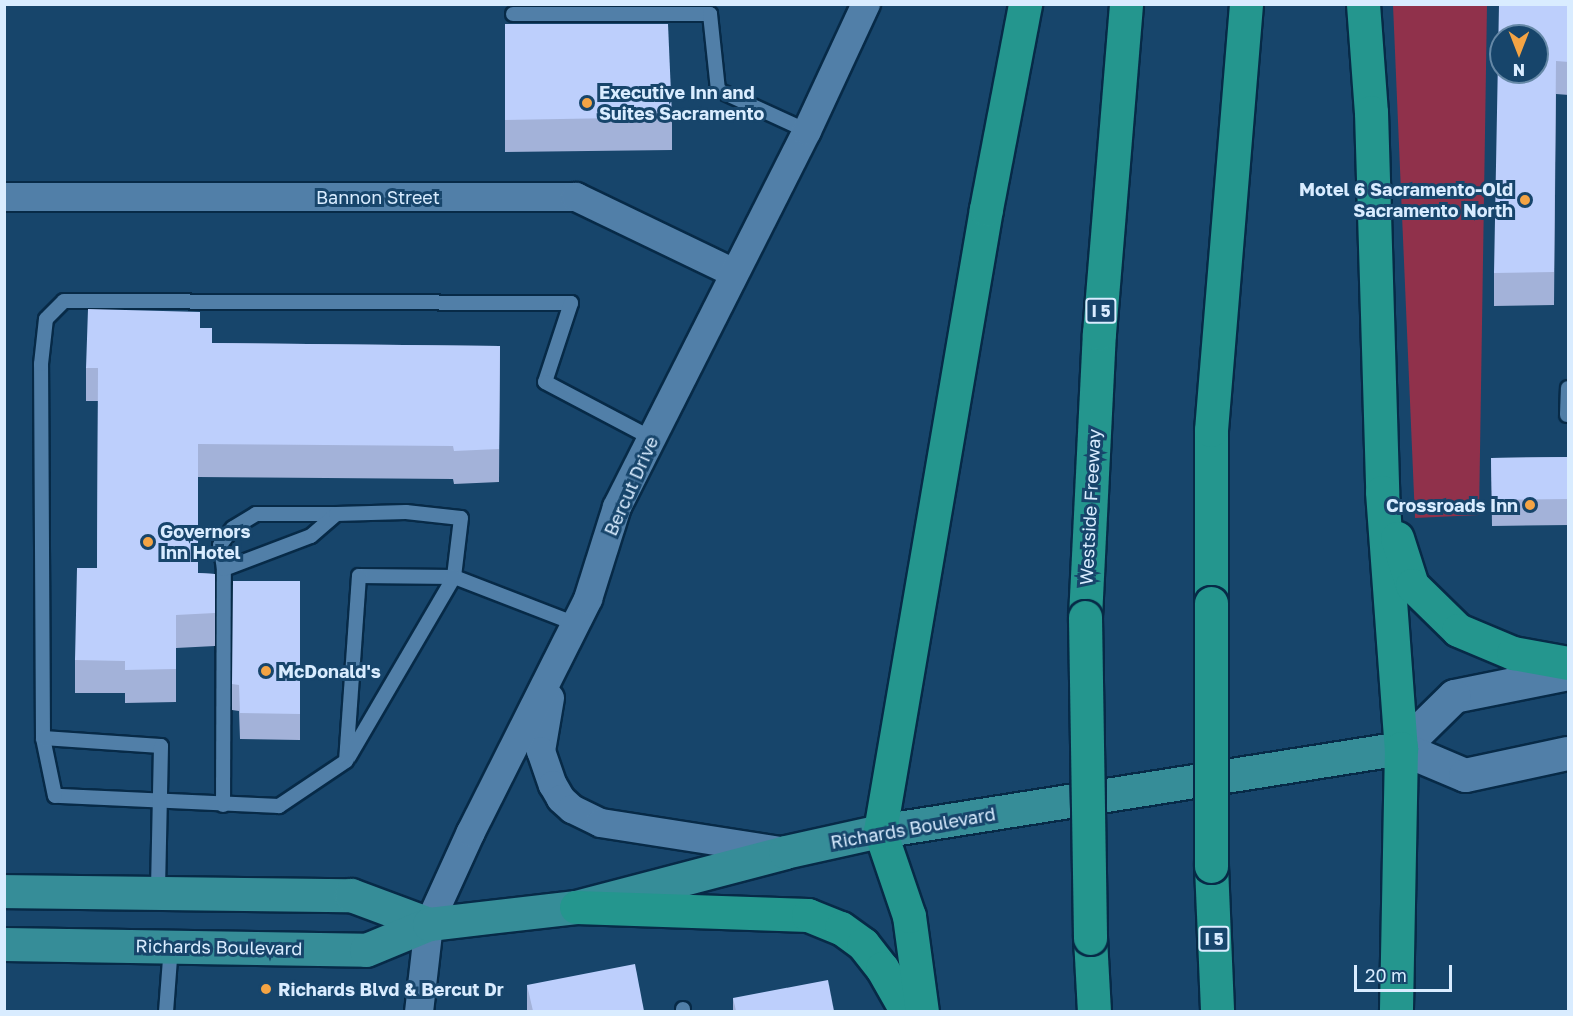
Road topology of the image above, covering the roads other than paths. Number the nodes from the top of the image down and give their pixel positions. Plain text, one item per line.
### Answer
1 (866, 4) edge
2 (1025, 4) edge
3 (1126, 4) edge
4 (1246, 4) edge
5 (1364, 4) edge
6 (513, 14) dead end
7 (807, 131) junction
8 (4, 197) edge
9 (734, 273) junction
10 (1569, 388) edge
11 (1567, 415) edge
12 (651, 438) junction
13 (1382, 492) junction
14 (336, 514) junction
15 (224, 569) junction
16 (454, 578) junction
17 (576, 624) junction
18 (562, 653) junction
19 (1569, 663) edge
20 (1569, 673) edge
21 (43, 738) junction
22 (1401, 748) junction
23 (1569, 753) edge
24 (346, 761) junction
25 (161, 801) junction
26 (223, 805) junction
27 (880, 831) junction
28 (785, 852) junction
29 (4, 891) edge
30 (158, 891) junction
31 (576, 907) junction
32 (429, 924) junction
33 (4, 944) edge
34 (171, 945) junction
35 (166, 1011) edge
36 (419, 1011) edge
37 (907, 1011) edge
38 (921, 1011) edge
39 (1094, 1011) edge
40 (1217, 1011) edge
41 (1396, 1011) edge

1 - 7 street, Bercut Drive
2 - 27 highway
3 - 39 highway, Westside Freeway / I 5, bridge
4 - 40 highway, I 5, bridge
5 - 13 highway
6 - 7 lane
7 - 9 street, Bercut Drive
8 - 9 street, Bannon Street
9 - 12 street, Bercut Drive
10 - 11 lane
12 - 17 street, Bercut Drive
12 - 21 lane
13 - 19 highway
13 - 22 highway
14 - 15 lane
14 - 15 lane
14 - 16 lane
15 - 26 lane
16 - 17 lane
16 - 24 lane
16 - 24 lane
17 - 18 street, Bercut Drive
18 - 28 street
18 - 32 street, Bercut Drive
20 - 22 street
21 - 25 lane
21 - 25 lane
22 - 23 street
22 - 27 main road, Richards Boulevard
22 - 41 highway
24 - 26 lane
25 - 26 lane
25 - 30 lane
27 - 28 main road, Richards Boulevard
27 - 38 highway
28 - 31 main road, Richards Boulevard
29 - 30 main road, Richards Boulevard
30 - 32 main road, Richards Boulevard
31 - 32 main road, Richards Boulevard
31 - 37 highway
32 - 34 main road, Richards Boulevard
32 - 36 street, Bercut Drive
33 - 34 main road, Richards Boulevard
34 - 35 lane

